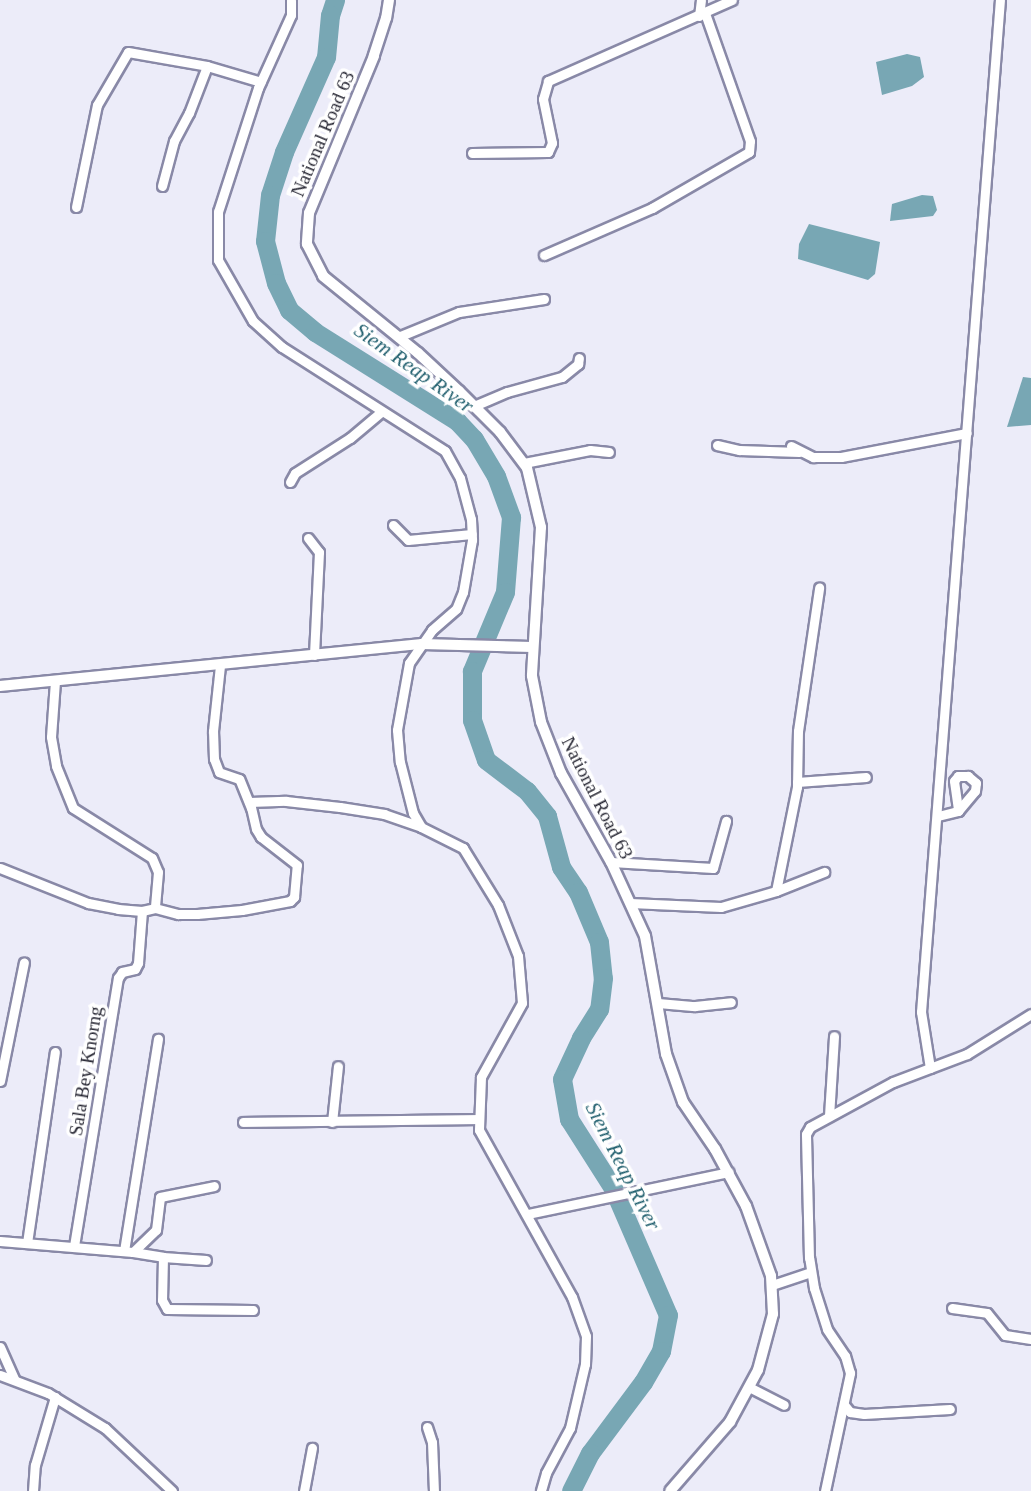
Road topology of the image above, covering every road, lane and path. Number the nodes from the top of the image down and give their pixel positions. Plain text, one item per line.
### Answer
1 (291, 0) edge
2 (388, 0) edge
3 (701, 0) edge
4 (732, 0) edge
5 (1000, 0) edge
6 (702, 14) junction
7 (207, 66) junction
8 (261, 82) junction
9 (472, 153) dead end
10 (162, 186) dead end
11 (76, 207) dead end
12 (544, 255) dead end
13 (544, 299) dead end
14 (398, 337) junction
15 (579, 358) dead end
16 (474, 406) junction
17 (381, 412) junction
18 (967, 433) junction
19 (717, 445) dead end
20 (792, 446) dead end
21 (609, 452) dead end
22 (801, 453) junction
23 (524, 463) junction
24 (290, 482) dead end
25 (393, 525) dead end
26 (472, 534) junction
27 (308, 538) dead end
28 (819, 588) dead end
29 (428, 644) junction
30 (532, 647) junction
31 (314, 655) junction
32 (220, 665) junction
33 (55, 681) junction
34 (0, 686) edge
35 (866, 777) dead end
36 (797, 782) junction
37 (249, 802) junction
38 (958, 811) dead end
39 (938, 816) junction
40 (726, 821) dead end
41 (421, 827) junction
42 (611, 862) junction
43 (0, 868) edge
44 (824, 872) dead end
45 (776, 891) junction
46 (630, 903) junction
47 (155, 908) junction
48 (142, 911) junction
49 (24, 962) dead end
50 (732, 1002) dead end
51 (658, 1003) junction
52 (1031, 1014) edge
53 (834, 1036) dead end
54 (158, 1039) dead end
55 (55, 1052) dead end
56 (338, 1066) dead end
57 (930, 1068) junction
58 (0, 1081) edge
59 (829, 1116) junction
60 (477, 1119) junction
61 (243, 1122) dead end
62 (332, 1122) junction
63 (729, 1172) junction
64 (214, 1186) dead end
65 (528, 1214) junction
66 (0, 1241) edge
67 (27, 1243) junction
68 (74, 1246) junction
69 (129, 1252) junction
70 (163, 1257) junction
71 (206, 1260) dead end
72 (811, 1272) junction
73 (772, 1285) junction
74 (952, 1308) dead end
75 (253, 1310) dead end
76 (1031, 1339) edge
77 (0, 1347) edge
78 (0, 1375) edge
79 (14, 1379) junction
80 (749, 1387) junction
81 (55, 1397) junction
82 (784, 1405) dead end
83 (845, 1406) junction
84 (950, 1409) dead end
85 (427, 1427) dead end
86 (312, 1448) dead end
87 (33, 1491) edge
88 (173, 1491) edge
89 (304, 1491) edge
90 (434, 1491) edge
91 (541, 1491) edge
92 (670, 1491) edge
93 (825, 1491) edge

1 - 8 street
2 - 14 street, National Road 63
3 - 6 street
4 - 6 street
5 - 18 street
6 - 9 street
6 - 12 street
7 - 8 street
7 - 10 street
7 - 11 street
8 - 17 street
13 - 14 street
14 - 16 street, National Road 63
15 - 16 street
16 - 23 street, National Road 63
17 - 24 street
17 - 26 street
18 - 22 street
18 - 39 street
19 - 22 street
20 - 22 street
21 - 23 street
23 - 30 street, National Road 63
25 - 26 street
26 - 29 street
27 - 31 street
28 - 36 street
29 - 30 street
29 - 31 street
29 - 41 street
30 - 42 street, National Road 63
31 - 32 street
32 - 33 street
32 - 37 street
33 - 34 street
33 - 47 street
35 - 36 street
36 - 45 street
37 - 41 street
37 - 47 street
38 - 39 street
39 - 57 street
40 - 42 street
41 - 60 street
42 - 46 street, National Road 63
43 - 48 street
44 - 45 street
45 - 46 street
46 - 51 street, National Road 63
47 - 48 street
48 - 68 street, Sala Bey Knorng
49 - 58 street
50 - 51 street
51 - 63 street, National Road 63
52 - 57 street
53 - 59 street
54 - 69 street
55 - 67 street
56 - 62 street
57 - 59 street
59 - 72 street
60 - 62 street
60 - 65 street
61 - 62 street
63 - 65 street
63 - 73 street, National Road 63
64 - 69 street
65 - 91 street
66 - 67 street
67 - 68 street
68 - 69 street
69 - 70 street
70 - 71 street
70 - 75 street
72 - 73 street
72 - 83 street
73 - 80 street, National Road 63
74 - 76 street
77 - 79 street
78 - 79 street
79 - 81 street
80 - 82 street
80 - 92 street, National Road 63
81 - 87 street
81 - 88 street
83 - 84 street
83 - 93 street
85 - 90 street
86 - 89 street

